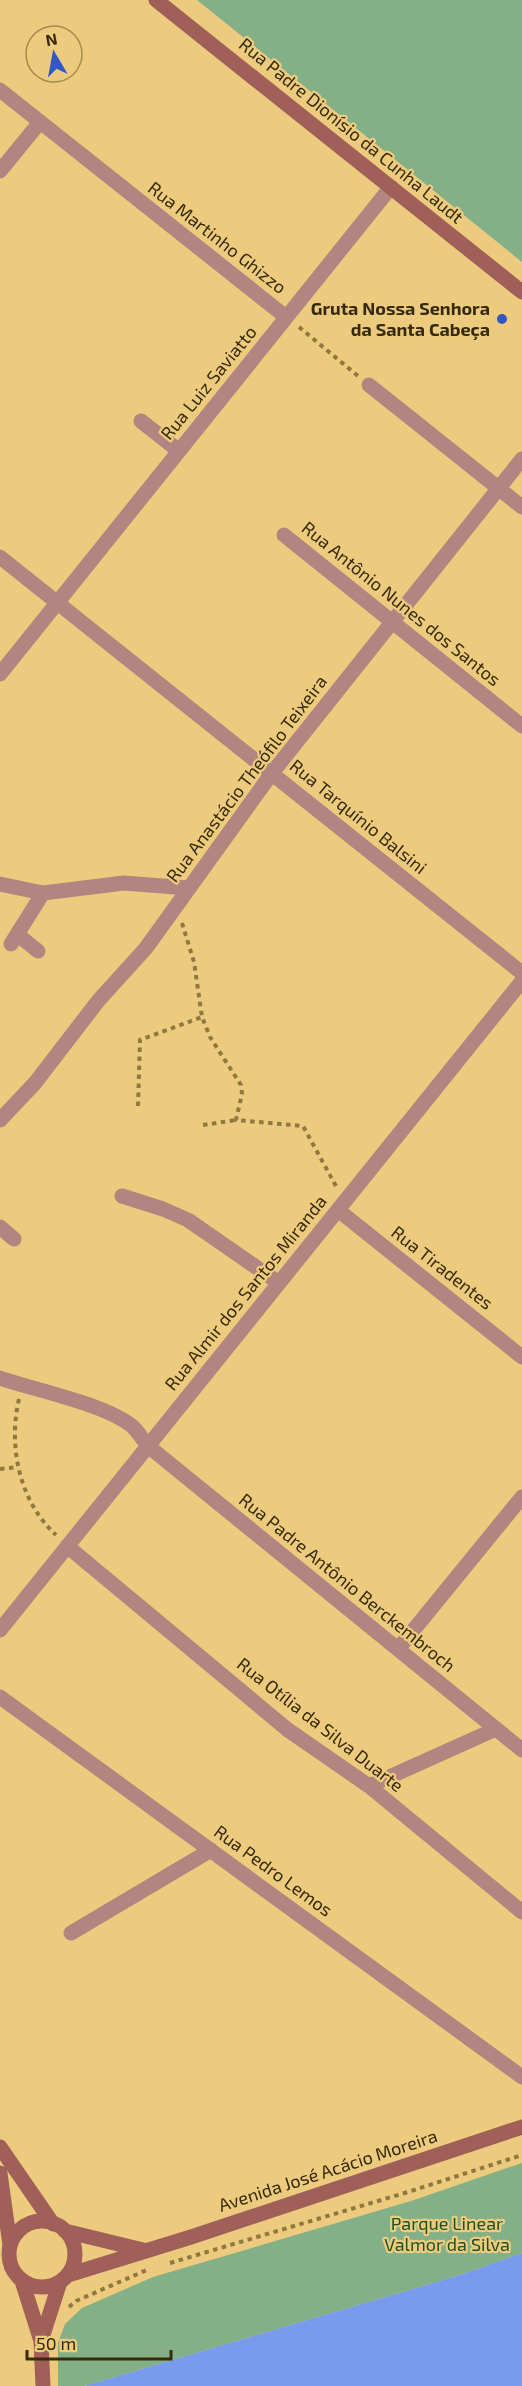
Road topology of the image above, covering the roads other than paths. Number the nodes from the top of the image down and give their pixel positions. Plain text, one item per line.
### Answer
1 (156, 0) edge
2 (0, 90) edge
3 (40, 122) junction
4 (0, 171) edge
5 (391, 187) junction
6 (522, 292) edge
7 (286, 318) junction
8 (369, 385) road end
9 (141, 420) dead end
10 (179, 451) junction
11 (522, 459) edge
12 (499, 488) junction
13 (522, 507) edge
14 (284, 535) dead end
15 (0, 557) edge
16 (57, 602) junction
17 (393, 622) junction
18 (0, 674) edge
19 (522, 726) edge
20 (272, 773) junction
21 (0, 884) edge
22 (188, 888) junction
23 (44, 893) junction
24 (38, 951) dead end
25 (522, 973) edge
26 (522, 981) edge
27 (0, 1120) edge
28 (122, 1196) dead end
29 (341, 1206) junction
30 (0, 1227) edge
31 (15, 1239) dead end
32 (279, 1283) junction
33 (522, 1357) edge
34 (0, 1378) edge
35 (148, 1446) junction
36 (522, 1497) edge
37 (67, 1546) junction
38 (0, 1630) edge
39 (398, 1649) junction
40 (0, 1696) edge
41 (496, 1729) junction
42 (522, 1749) edge
43 (369, 1786) junction
44 (211, 1850) junction
45 (522, 1912) edge
46 (71, 1933) dead end
47 (522, 2077) edge
48 (522, 2127) edge
49 (0, 2147) edge
50 (0, 2173) edge
51 (59, 2227) junction
52 (10, 2245) junction
53 (146, 2251) junction
54 (64, 2279) junction
55 (22, 2281) junction
56 (41, 2341) junction
57 (43, 2386) edge

1 - 5 main road, Rua Padre Dionísio da Cunha Laudt
2 - 3 street, Rua Martinho Ghizzo
3 - 4 street
3 - 7 street, Rua Martinho Ghizzo
5 - 6 main road, Rua Padre Dionísio da Cunha Laudt
5 - 7 street, Rua Luiz Saviatto
7 - 10 street, Rua Luiz Saviatto
8 - 12 street
9 - 10 street
10 - 16 street, Rua Luiz Saviatto
11 - 12 street, Rua Anastácio Theófilo Teixeira
12 - 13 street
12 - 17 street, Rua Anastácio Theófilo Teixeira
14 - 17 street, Rua Antônio Nunes dos Santos
15 - 16 street, Rua Tarquínio Balsini
16 - 18 street, Rua Luiz Saviatto
16 - 20 street, Rua Tarquínio Balsini
17 - 19 street, Rua Antônio Nunes dos Santos
17 - 20 street, Rua Anastácio Theófilo Teixeira
20 - 22 street, Rua Anastácio Theófilo Teixeira
20 - 25 street, Rua Tarquínio Balsini
21 - 23 street
22 - 23 street
22 - 27 street, Rua Anastácio Theófilo Teixeira
23 - 24 street
26 - 29 street, Rua Almir dos Santos Miranda
28 - 32 street
29 - 32 street, Rua Almir dos Santos Miranda
29 - 33 street, Rua Tiradentes
30 - 31 street
32 - 35 street, Rua Almir dos Santos Miranda
34 - 35 street, Rua Padre Antônio Berckembroch
35 - 37 street, Rua Almir dos Santos Miranda
35 - 39 street, Rua Padre Antônio Berckembroch
36 - 39 street
37 - 38 street, Rua Almir dos Santos Miranda
37 - 43 street, Rua Otília da Silva Duarte
39 - 41 street, Rua Padre Antônio Berckembroch
40 - 44 street, Rua Pedro Lemos
41 - 42 street, Rua Padre Antônio Berckembroch
41 - 43 street
43 - 45 street, Rua Otília da Silva Duarte
44 - 46 street
44 - 47 street, Rua Pedro Lemos
48 - 53 main road, Avenida José Acácio Moreira
49 - 51 main road
50 - 52 main road
51 - 52 main road
51 - 53 main road
51 - 54 main road
52 - 55 main road
53 - 54 main road, Avenida José Acácio Moreira
54 - 55 main road
54 - 56 main road
55 - 56 main road
56 - 57 main road

